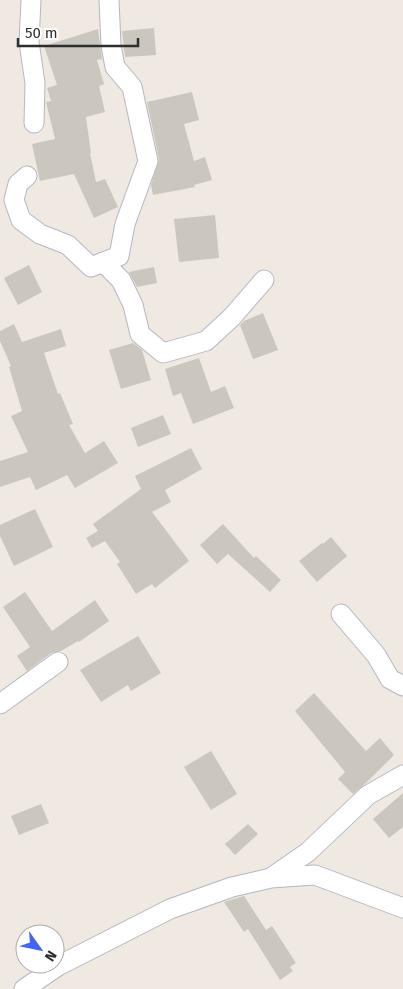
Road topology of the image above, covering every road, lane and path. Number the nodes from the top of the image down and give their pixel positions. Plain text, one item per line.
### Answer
1 (31, 0) edge
2 (109, 0) edge
3 (34, 123) dead end
4 (27, 176) dead end
5 (102, 262) junction
6 (264, 280) dead end
7 (341, 614) dead end
8 (58, 662) dead end
9 (403, 686) edge
10 (0, 704) edge
11 (403, 775) edge
12 (270, 878) junction
13 (403, 908) edge
14 (24, 989) edge

1 - 3 street
2 - 5 street
4 - 5 street
5 - 6 street
7 - 9 street
8 - 10 street
11 - 12 street
12 - 13 street
12 - 14 street

